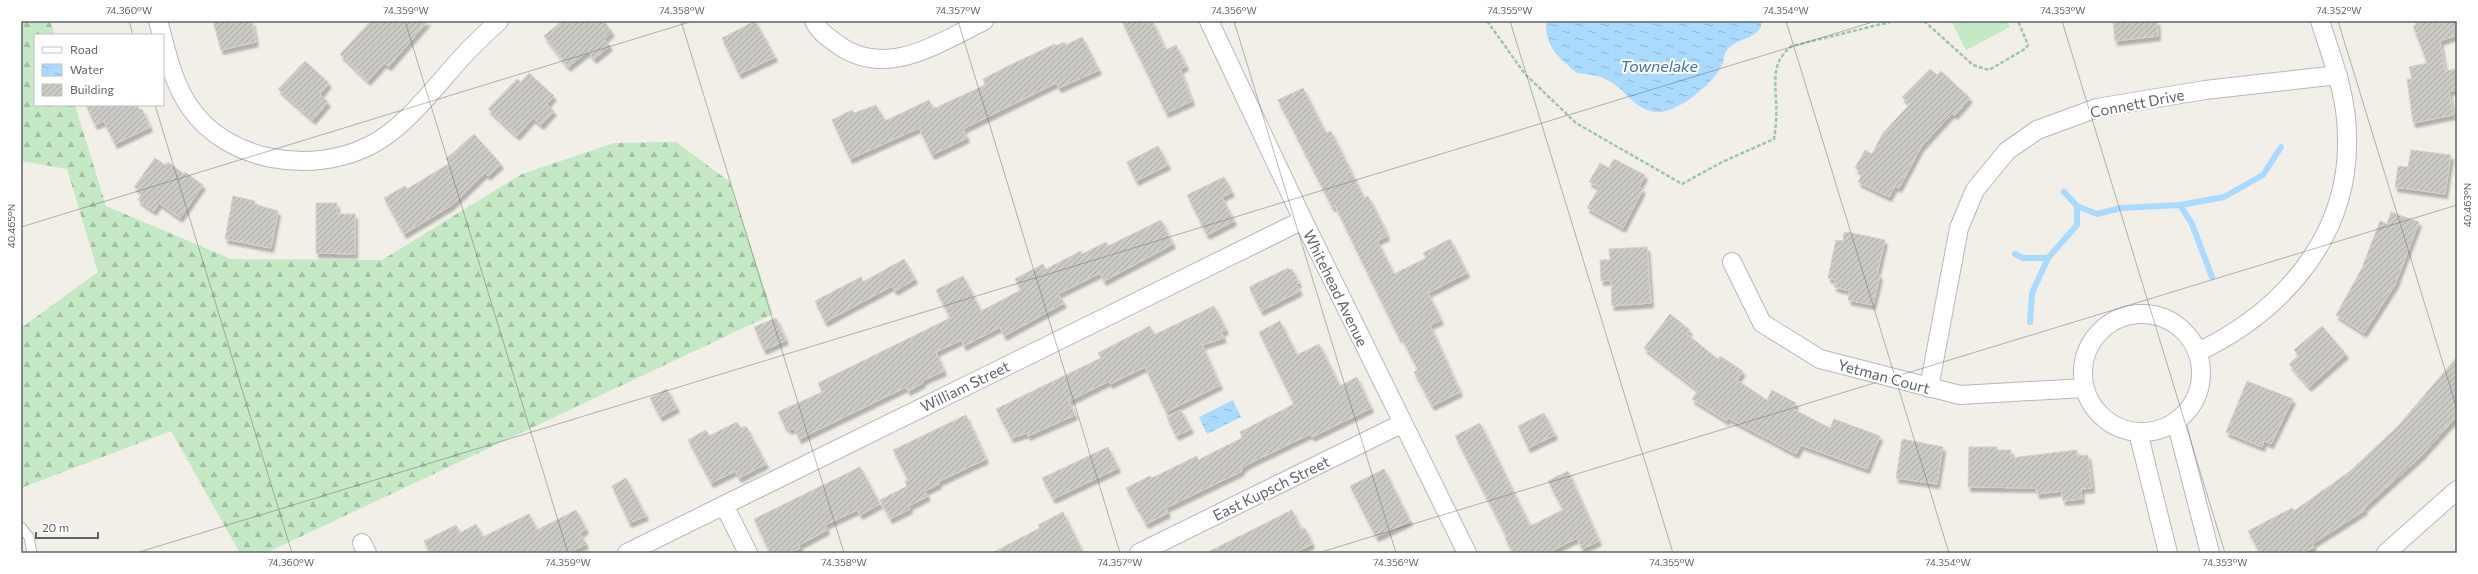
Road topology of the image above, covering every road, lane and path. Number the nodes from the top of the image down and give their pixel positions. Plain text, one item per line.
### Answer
1 (158, 21) edge
2 (499, 21) edge
3 (814, 21) edge
4 (984, 21) edge
5 (1209, 21) edge
6 (1486, 21) edge
7 (1894, 21) edge
8 (1924, 21) edge
9 (2018, 21) edge
10 (2320, 21) edge
11 (162, 34) edge
12 (164, 42) edge
13 (2338, 75) junction
14 (1303, 220) junction
15 (1732, 262) dead end
16 (2198, 352) junction
17 (1929, 388) junction
18 (2084, 388) junction
19 (2176, 421) junction
20 (1403, 424) junction
21 (2138, 432) junction
22 (2457, 490) edge
23 (724, 505) junction
24 (21, 527) edge
25 (32, 553) edge
26 (627, 553) edge
27 (748, 553) edge
28 (1140, 553) edge
29 (1467, 553) edge
30 (2168, 553) edge
31 (2210, 553) edge
32 (2386, 553) edge

1 - 11 street
2 - 12 street
3 - 4 street
5 - 14 street, Whitehead Avenue
6 - 7 path
8 - 9 path
10 - 13 street
13 - 16 street
13 - 17 street, Connett Drive
14 - 20 street, Whitehead Avenue
14 - 23 street, William Street
15 - 17 street, Yetman Court
16 - 18 street
16 - 19 street
17 - 18 street, Yetman Court
18 - 21 street
19 - 21 street
19 - 31 street
20 - 28 street, East Kupsch Street
20 - 29 street, Whitehead Avenue
21 - 30 street
22 - 32 street
23 - 26 street, William Street
23 - 27 street
24 - 25 lane

